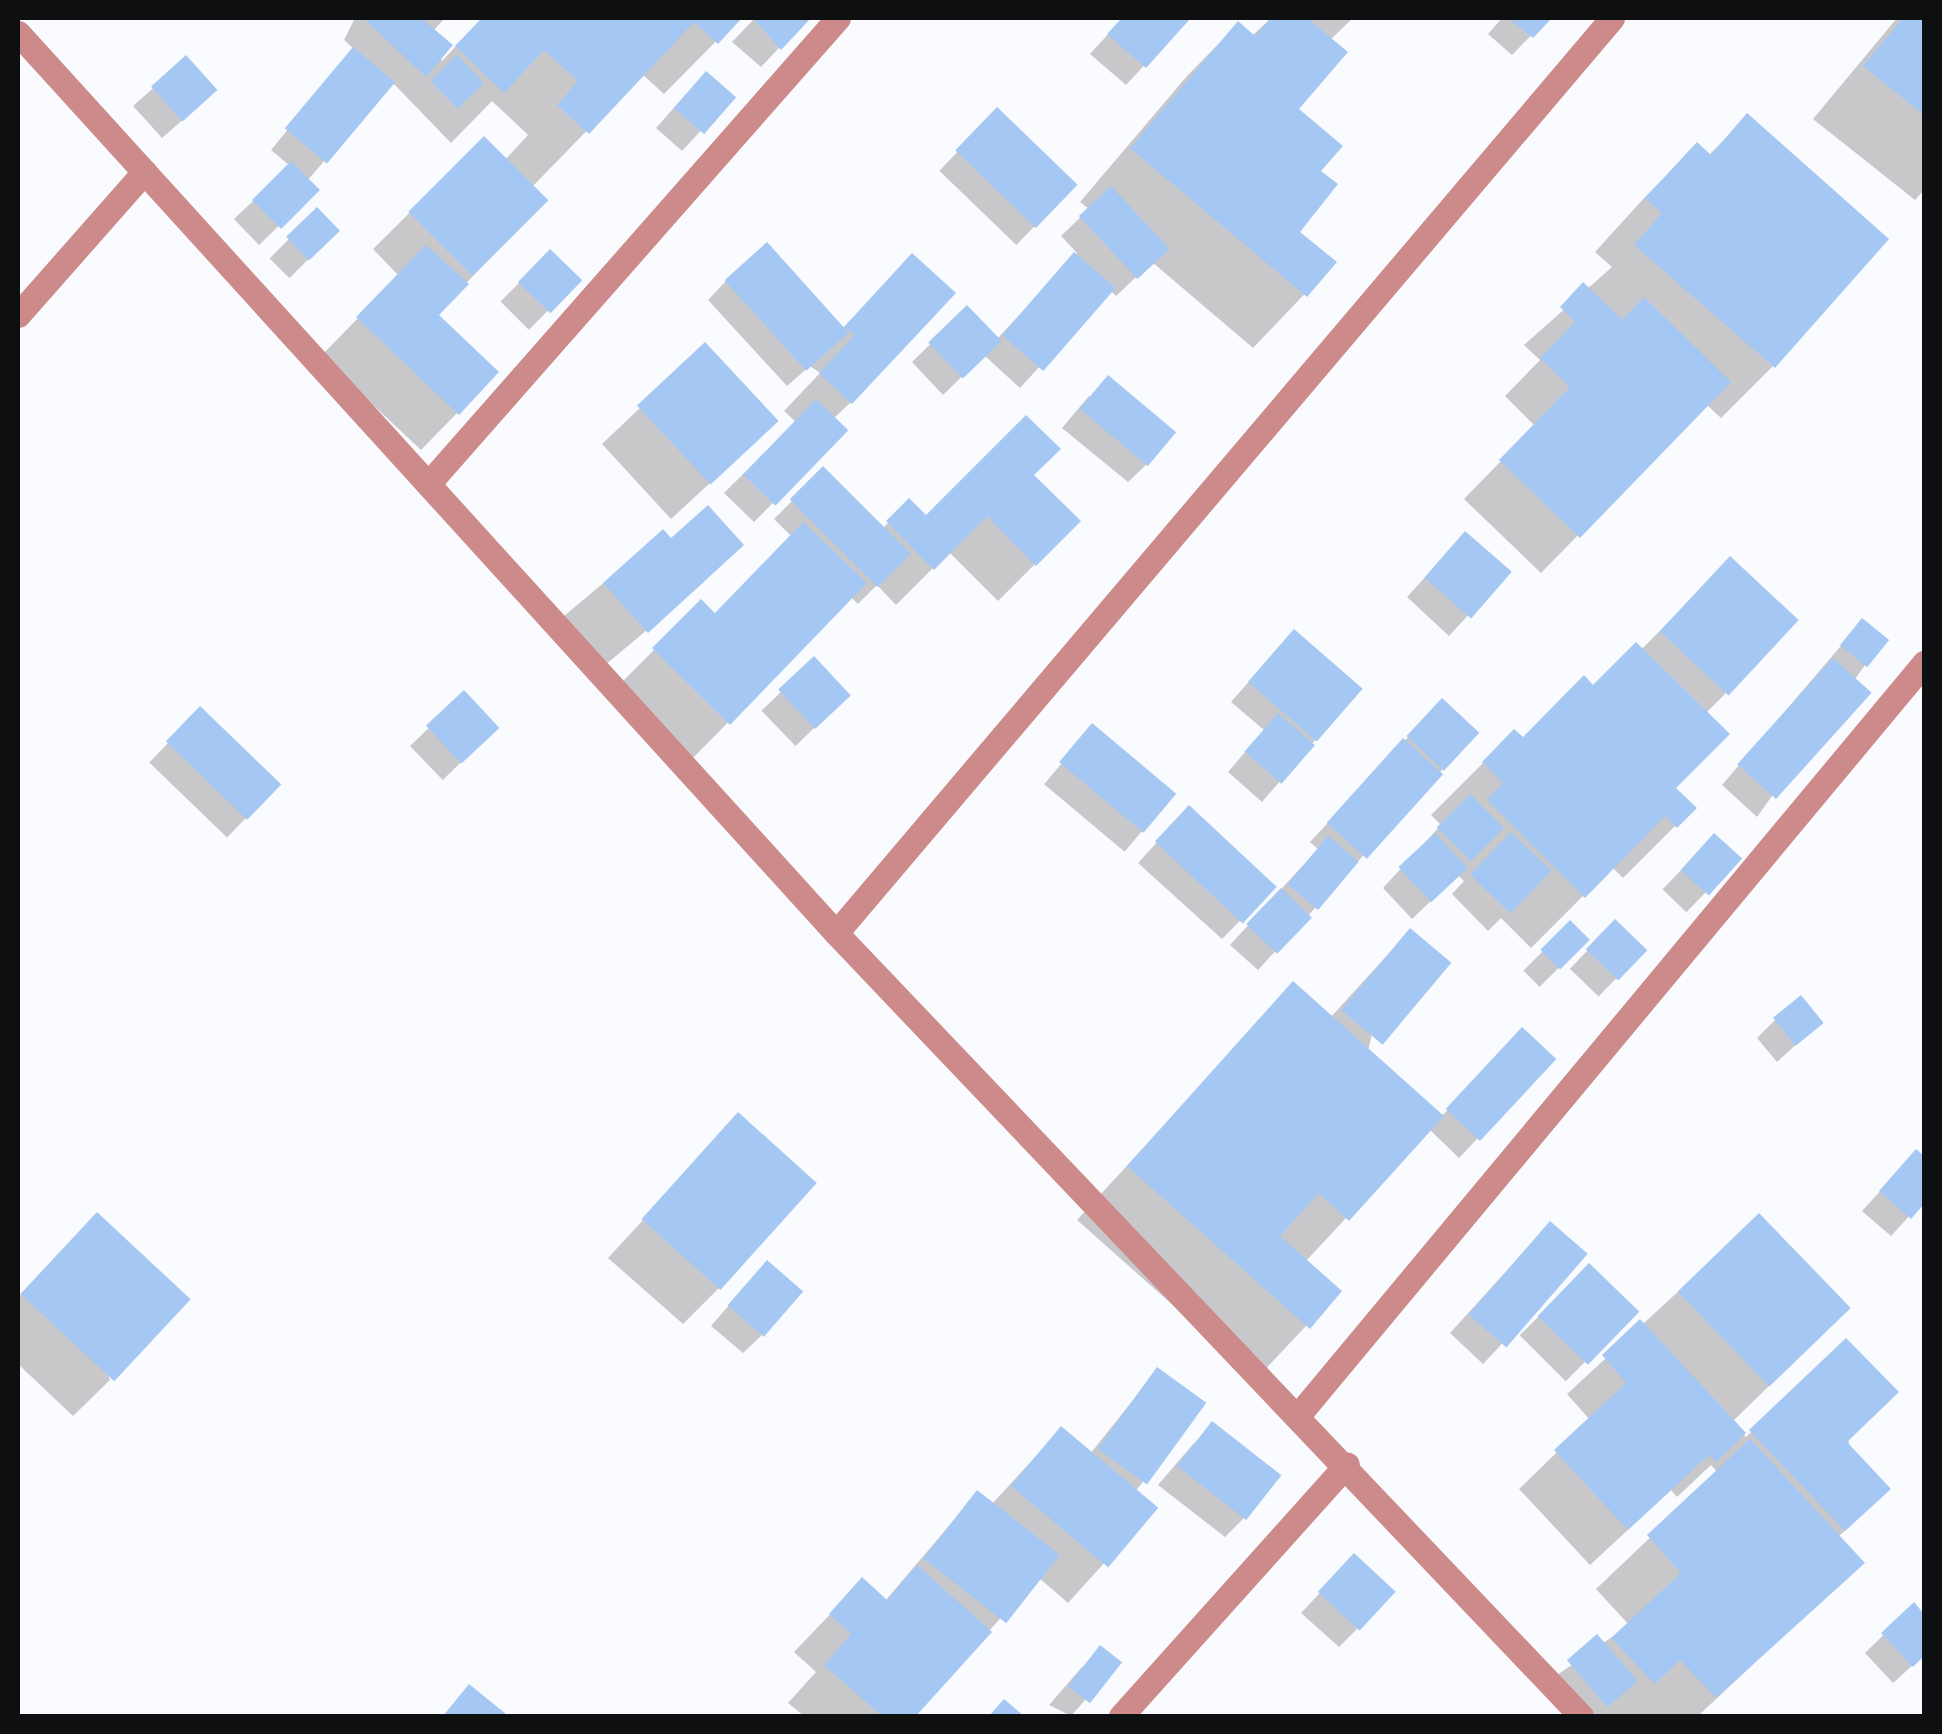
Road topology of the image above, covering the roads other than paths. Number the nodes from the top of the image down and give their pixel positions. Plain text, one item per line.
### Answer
1 (838, 18) edge
2 (1612, 18) edge
3 (18, 33) edge
4 (144, 172) junction
5 (18, 315) edge
6 (428, 484) junction
7 (1924, 663) edge
8 (836, 933) junction
9 (1300, 1413) junction
10 (1347, 1464) junction
11 (1121, 1716) edge
12 (1581, 1716) edge

1 - 6 street
2 - 8 street
3 - 4 street
4 - 5 street
4 - 6 street
6 - 8 street
7 - 9 street
8 - 9 street
9 - 10 street
10 - 11 street
10 - 12 street

